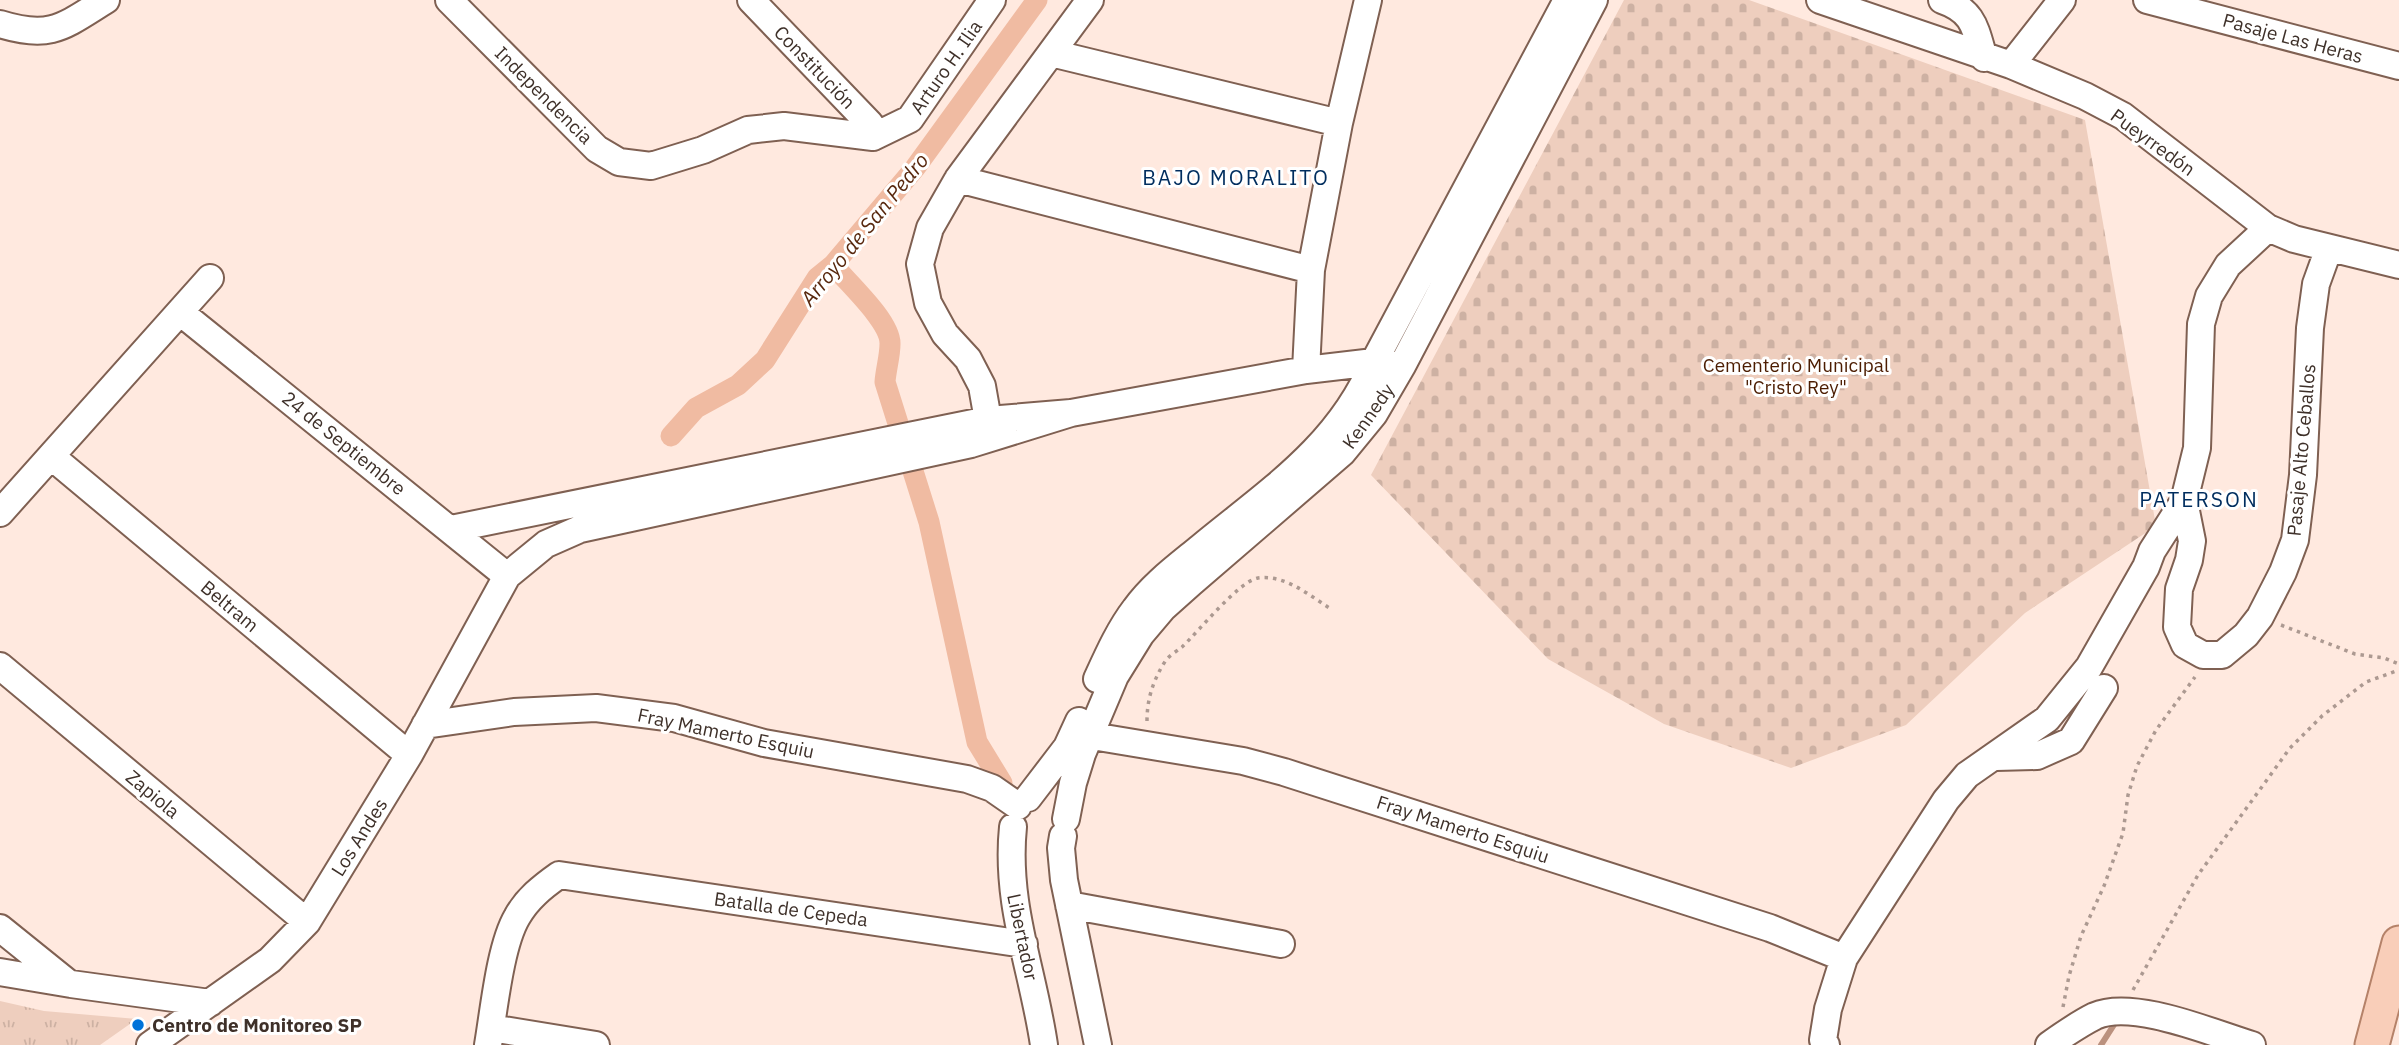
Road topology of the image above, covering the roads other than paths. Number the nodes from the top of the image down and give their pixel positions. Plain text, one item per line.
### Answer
1 (106, 0) edge
2 (449, 0) edge
3 (751, 0) edge
4 (992, 0) edge
5 (1090, 0) edge
6 (1368, 0) edge
7 (1567, 0) edge
8 (1594, 0) edge
9 (1820, 0) edge
10 (1942, 0) edge
11 (2062, 0) edge
12 (2147, 0) edge
13 (0, 24) edge
14 (1051, 53) junction
15 (1984, 58) junction
16 (2011, 65) junction
17 (2399, 66) edge
18 (1339, 123) junction
19 (873, 137) junction
20 (958, 179) junction
21 (2268, 228) junction
22 (2329, 248) junction
23 (2399, 265) edge
24 (1311, 270) junction
25 (210, 278) dead end
26 (180, 312) junction
27 (1374, 362) junction
28 (1402, 366) junction
29 (1306, 370) junction
30 (975, 429) junction
31 (897, 449) junction
32 (52, 457) junction
33 (2184, 501) junction
34 (0, 513) edge
35 (451, 529) junction
36 (507, 576) junction
37 (0, 666) edge
38 (2104, 688) dead end
39 (425, 725) junction
40 (1082, 734) junction
41 (409, 755) junction
42 (1996, 757) junction
43 (1020, 810) junction
44 (1064, 827) junction
45 (1069, 905) junction
46 (307, 922) junction
47 (0, 928) edge
48 (2399, 943) edge
49 (1024, 944) junction
50 (1281, 944) dead end
51 (1843, 958) junction
52 (0, 972) edge
53 (71, 984) junction
54 (211, 1003) junction
55 (490, 1036) edge
56 (2054, 1041) edge
57 (150, 1045) edge
58 (596, 1045) edge
59 (1044, 1045) edge
60 (1098, 1045) edge
61 (1826, 1045) edge
62 (2252, 1045) edge
63 (2372, 1045) edge

1 - 13 street
2 - 19 street, Independencia
3 - 19 street, Constitución
4 - 19 street, Arturo H. Ilia
5 - 14 street
6 - 18 street
7 - 27 street, Kennedy
8 - 28 street, Kennedy
9 - 15 street, Pueyrredón
10 - 15 street
11 - 16 street
12 - 17 street, Pasaje Las Heras
14 - 18 street
14 - 20 street
15 - 16 street, Pueyrredón
16 - 21 street, Pueyrredón
18 - 24 street
20 - 24 street
20 - 30 street
21 - 22 street, Pueyrredón
21 - 33 street
22 - 23 street, Pueyrredón
22 - 33 street, Pasaje Alto Ceballos
24 - 29 street
25 - 26 street
26 - 32 street
26 - 35 street, 24 de Septiembre
27 - 28 street
27 - 29 street
27 - 40 street, Kennedy
28 - 40 street, Kennedy
29 - 30 street
30 - 31 street
31 - 35 street
31 - 36 street
32 - 34 street
32 - 41 street, Beltram
33 - 42 street
35 - 36 street, 24 de Septiembre
36 - 39 street, Los Andes
37 - 46 street, Zapiola
38 - 42 street
39 - 41 street, Los Andes
39 - 43 street, Fray Mamerto Esquiu
40 - 43 street, Kennedy
40 - 44 street, Kennedy
40 - 51 street, Fray Mamerto Esquiu
41 - 46 street, Los Andes
42 - 51 street
43 - 44 street
43 - 44 street
43 - 49 street, Libertador
44 - 45 street
45 - 50 street
45 - 60 street
46 - 54 street, Los Andes
47 - 53 street
48 - 63 main road
49 - 55 street, Batalla de Cepeda
49 - 59 street, Libertador
51 - 61 street
52 - 53 street
53 - 54 street
54 - 57 street, Los Andes
55 - 58 street
56 - 62 street

